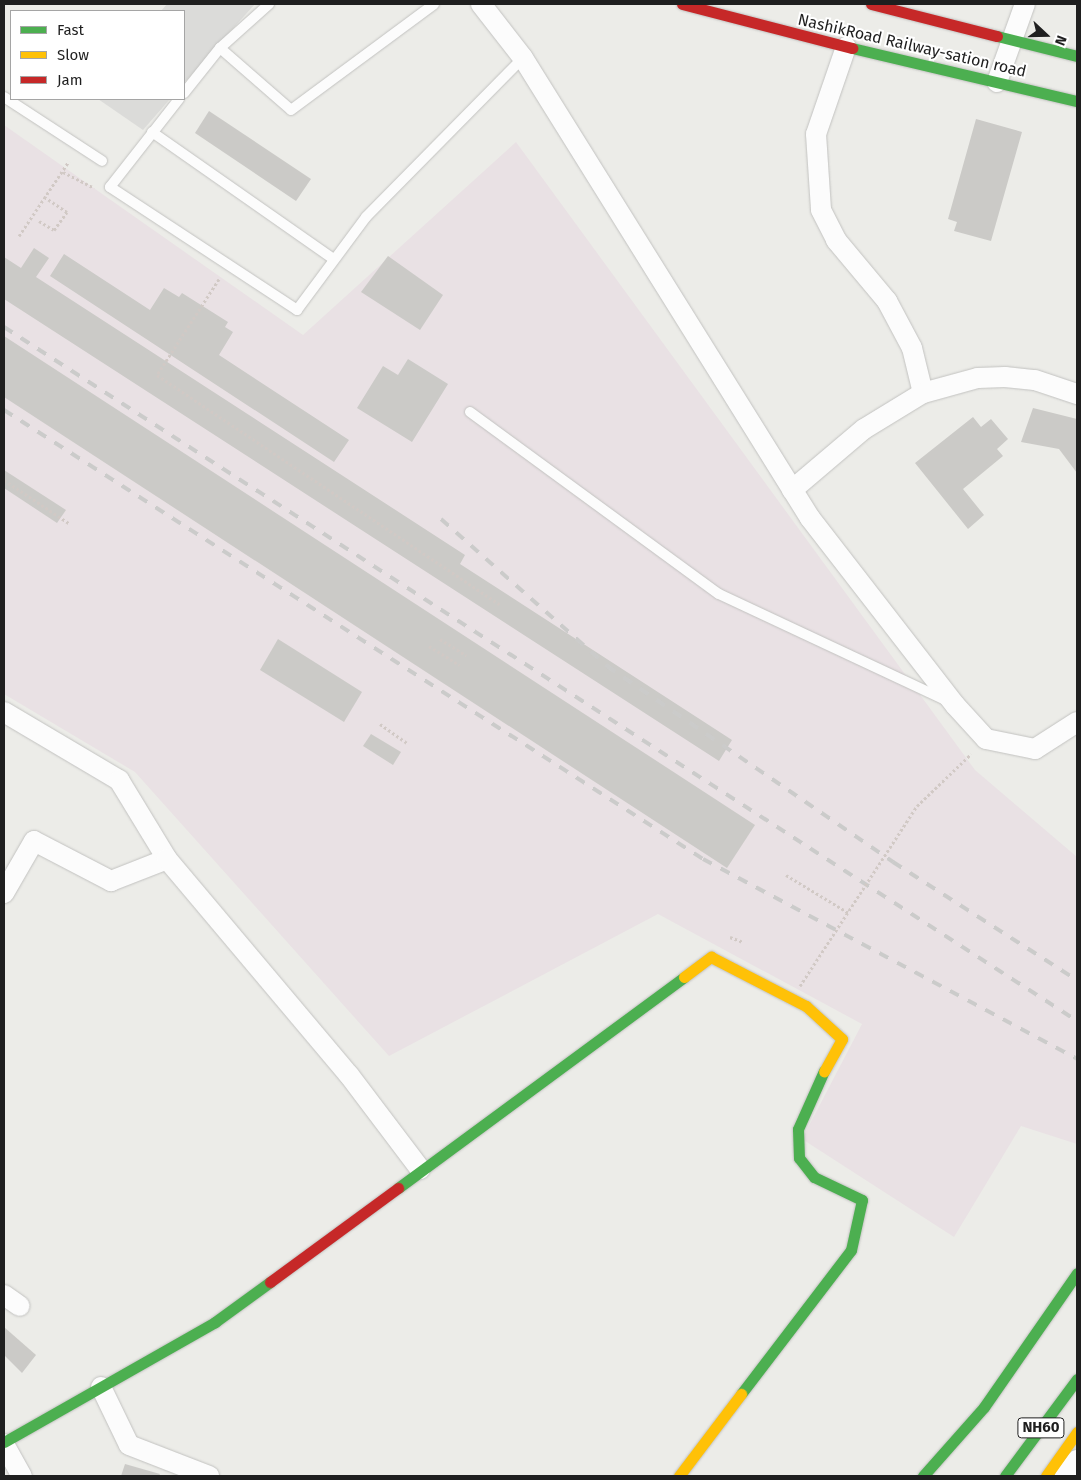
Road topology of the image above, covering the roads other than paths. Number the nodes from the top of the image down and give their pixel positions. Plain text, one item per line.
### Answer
1 (269, 4) edge
2 (434, 4) edge
3 (481, 4) edge
4 (682, 4) edge
5 (871, 4) edge
6 (1026, 4) edge
7 (1014, 40) junction
8 (846, 47) junction
9 (220, 48) junction
10 (1077, 56) edge
11 (523, 58) junction
12 (997, 82) junction
13 (185, 92) edge
14 (4, 97) edge
15 (178, 100) edge
16 (1077, 101) edge
17 (152, 132) junction
18 (102, 161) dead end
19 (332, 258) junction
20 (923, 393) junction
21 (1077, 394) edge
22 (470, 412) dead end
23 (792, 490) junction
24 (955, 705) junction
25 (4, 712) edge
26 (1077, 722) edge
27 (167, 860) junction
28 (4, 893) edge
29 (420, 1169) junction
30 (1077, 1273) edge
31 (1077, 1379) edge
32 (101, 1387) junction
33 (1077, 1432) edge
34 (4, 1443) edge
35 (1077, 1460) edge
36 (167, 1469) edge
37 (22, 1476) edge
38 (209, 1476) edge
39 (679, 1476) edge
40 (923, 1476) edge
41 (1005, 1476) edge
42 (1046, 1476) edge
43 (1066, 1476) edge

1 - 9 lane
2 - 9 lane
3 - 11 street
4 - 8 main road, NashikRoad Railway-sation road
5 - 7 main road
6 - 7 street
7 - 10 main road
7 - 12 street
8 - 12 main road, NashikRoad Railway-sation road
8 - 20 street
9 - 13 lane
11 - 19 lane
11 - 23 street
12 - 16 main road, NashikRoad Railway-sation road
14 - 18 lane
15 - 17 lane
17 - 19 lane
17 - 19 lane
20 - 21 street
20 - 23 street
22 - 24 lane
23 - 24 street
24 - 26 street
25 - 27 street
27 - 28 street
27 - 29 street
29 - 32 main road
29 - 39 main road
30 - 40 main road
31 - 41 main road, NH60
32 - 34 main road
32 - 36 street
33 - 42 main road, NH60
34 - 37 street
35 - 43 street
36 - 38 street

